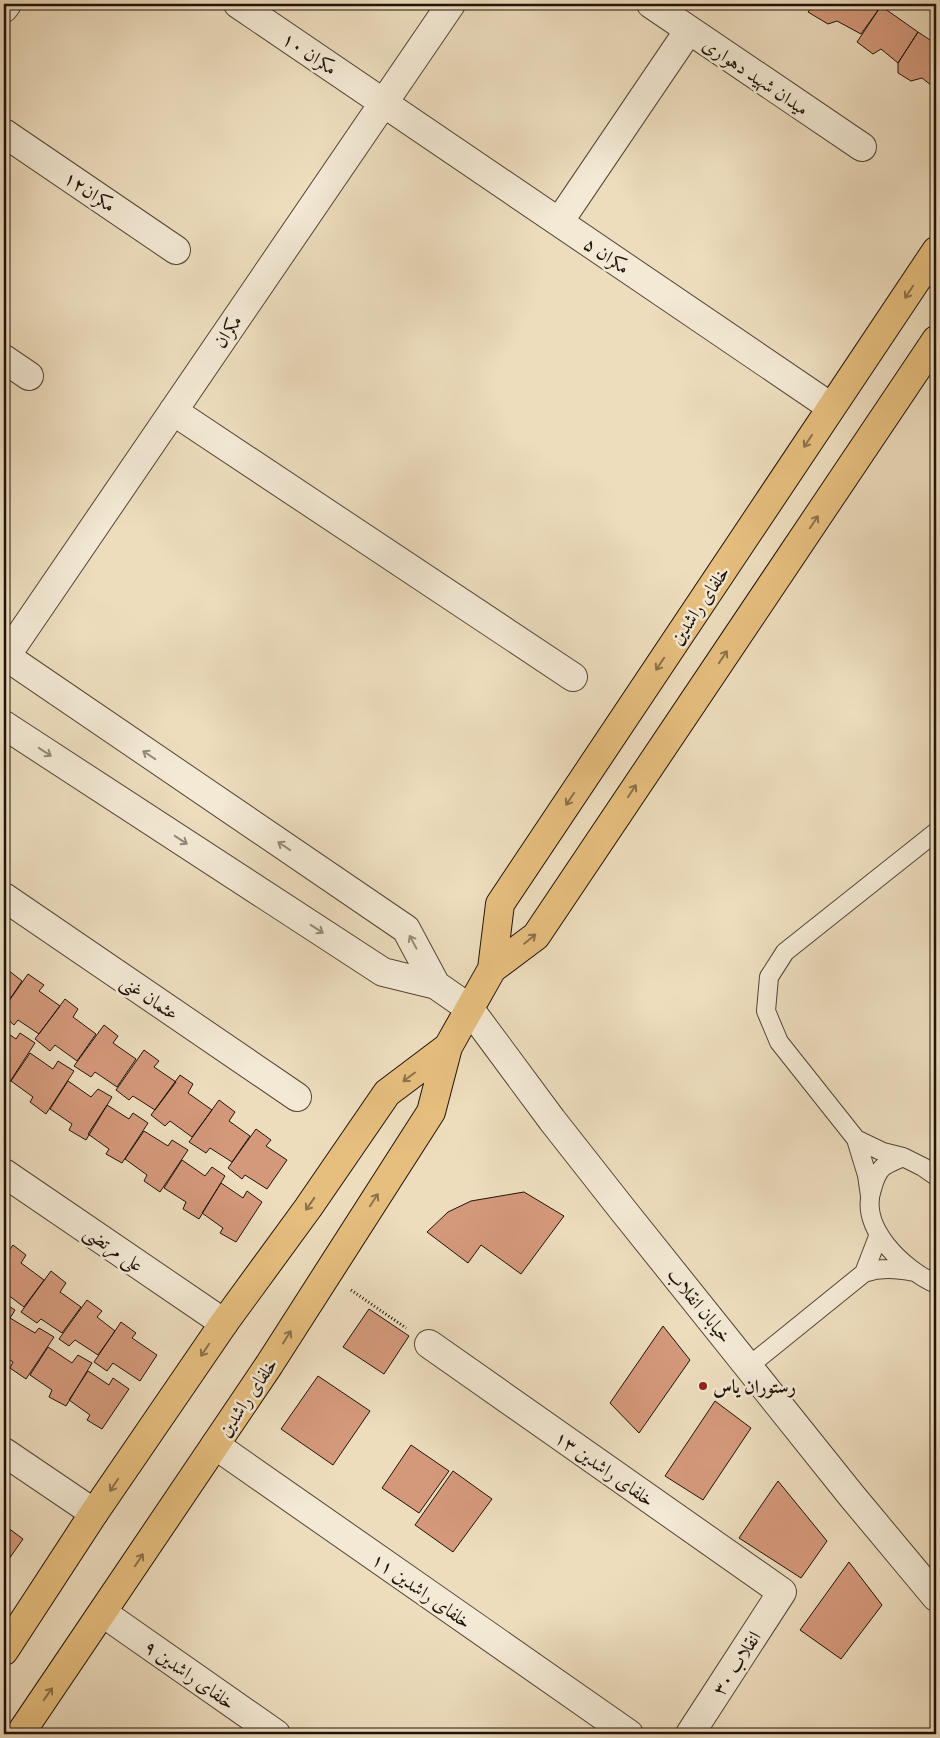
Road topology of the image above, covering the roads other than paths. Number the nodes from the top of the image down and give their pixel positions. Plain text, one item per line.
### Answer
1 (7, 4) edge
2 (238, 4) edge
3 (451, 4) edge
4 (651, 4) edge
5 (4, 8) edge
6 (689, 30) junction
7 (383, 103) junction
8 (4, 133) edge
9 (862, 147) dead end
10 (558, 222) junction
11 (176, 250) dead end
12 (936, 251) edge
13 (936, 340) edge
14 (4, 359) edge
15 (29, 376) dead end
16 (831, 407) junction
17 (173, 411) junction
18 (4, 657) edge
19 (573, 677) dead end
20 (4, 725) edge
21 (936, 832) edge
22 (4, 897) edge
23 (492, 969) junction
24 (436, 985) junction
25 (469, 1008) junction
26 (448, 1047) junction
27 (297, 1097) dead end
28 (856, 1138) junction
29 (903, 1157) junction
30 (4, 1173) edge
31 (936, 1176) edge
32 (870, 1196) junction
33 (879, 1234) junction
34 (915, 1272) junction
35 (864, 1273) junction
36 (936, 1284) edge
37 (224, 1323) junction
38 (429, 1344) road end
39 (749, 1366) junction
40 (215, 1445) junction
41 (4, 1452) edge
42 (94, 1513) junction
43 (782, 1592) joint
44 (936, 1597) edge
45 (103, 1613) junction
46 (4, 1652) edge
47 (20, 1734) edge
48 (276, 1734) edge
49 (628, 1734) edge
50 (690, 1734) edge

1 - 5 street
2 - 7 street, مکران ۱۰
3 - 7 street, مکران
4 - 6 street, میدان شهید دهواری
6 - 9 street, میدان شهید دهواری
6 - 10 street
7 - 10 street, مکران ۵
7 - 17 street, مکران
8 - 11 street, مکران۱۲
10 - 16 street, مکران ۵
12 -> 16 main road, خلفای راشدین
23 -> 13 main road, خلفای راشدین
14 - 15 street
16 -> 23 main road, خلفای راشدین
17 - 18 street, مکران
17 - 19 street
24 -> 18 street
20 -> 24 street
21 - 28 lane
22 - 27 street, عثمان غنی
23 - 25 main road, خلفای راشدین
24 - 25 street, خیابان انقلاب
25 - 26 main road, خلفای راشدین
25 - 39 street, خیابان انقلاب
26 -> 37 main road, خلفای راشدین
40 -> 26 main road, خلفای راشدین
28 - 29 lane
28 - 32 lane
29 - 31 lane
29 - 32 lane
30 - 37 street, علی مرتضی
32 - 33 lane
33 - 34 lane
33 - 35 lane
34 - 35 lane
34 - 36 lane
35 - 39 lane
37 -> 42 main road, خلفای راشدین
38 - 43 street, خلفای راشدین ۱۳
39 - 44 street, خیابان انقلاب
45 -> 40 main road, خلفای راشدین
40 - 49 street, خلفای راشدین ۱۱
41 - 42 street
42 - 46 main road, خلفای راشدین
43 - 50 street, انقلاب ۳۰
47 -> 45 main road, خلفای راشدین
45 - 48 street, خلفای راشدین ۹

